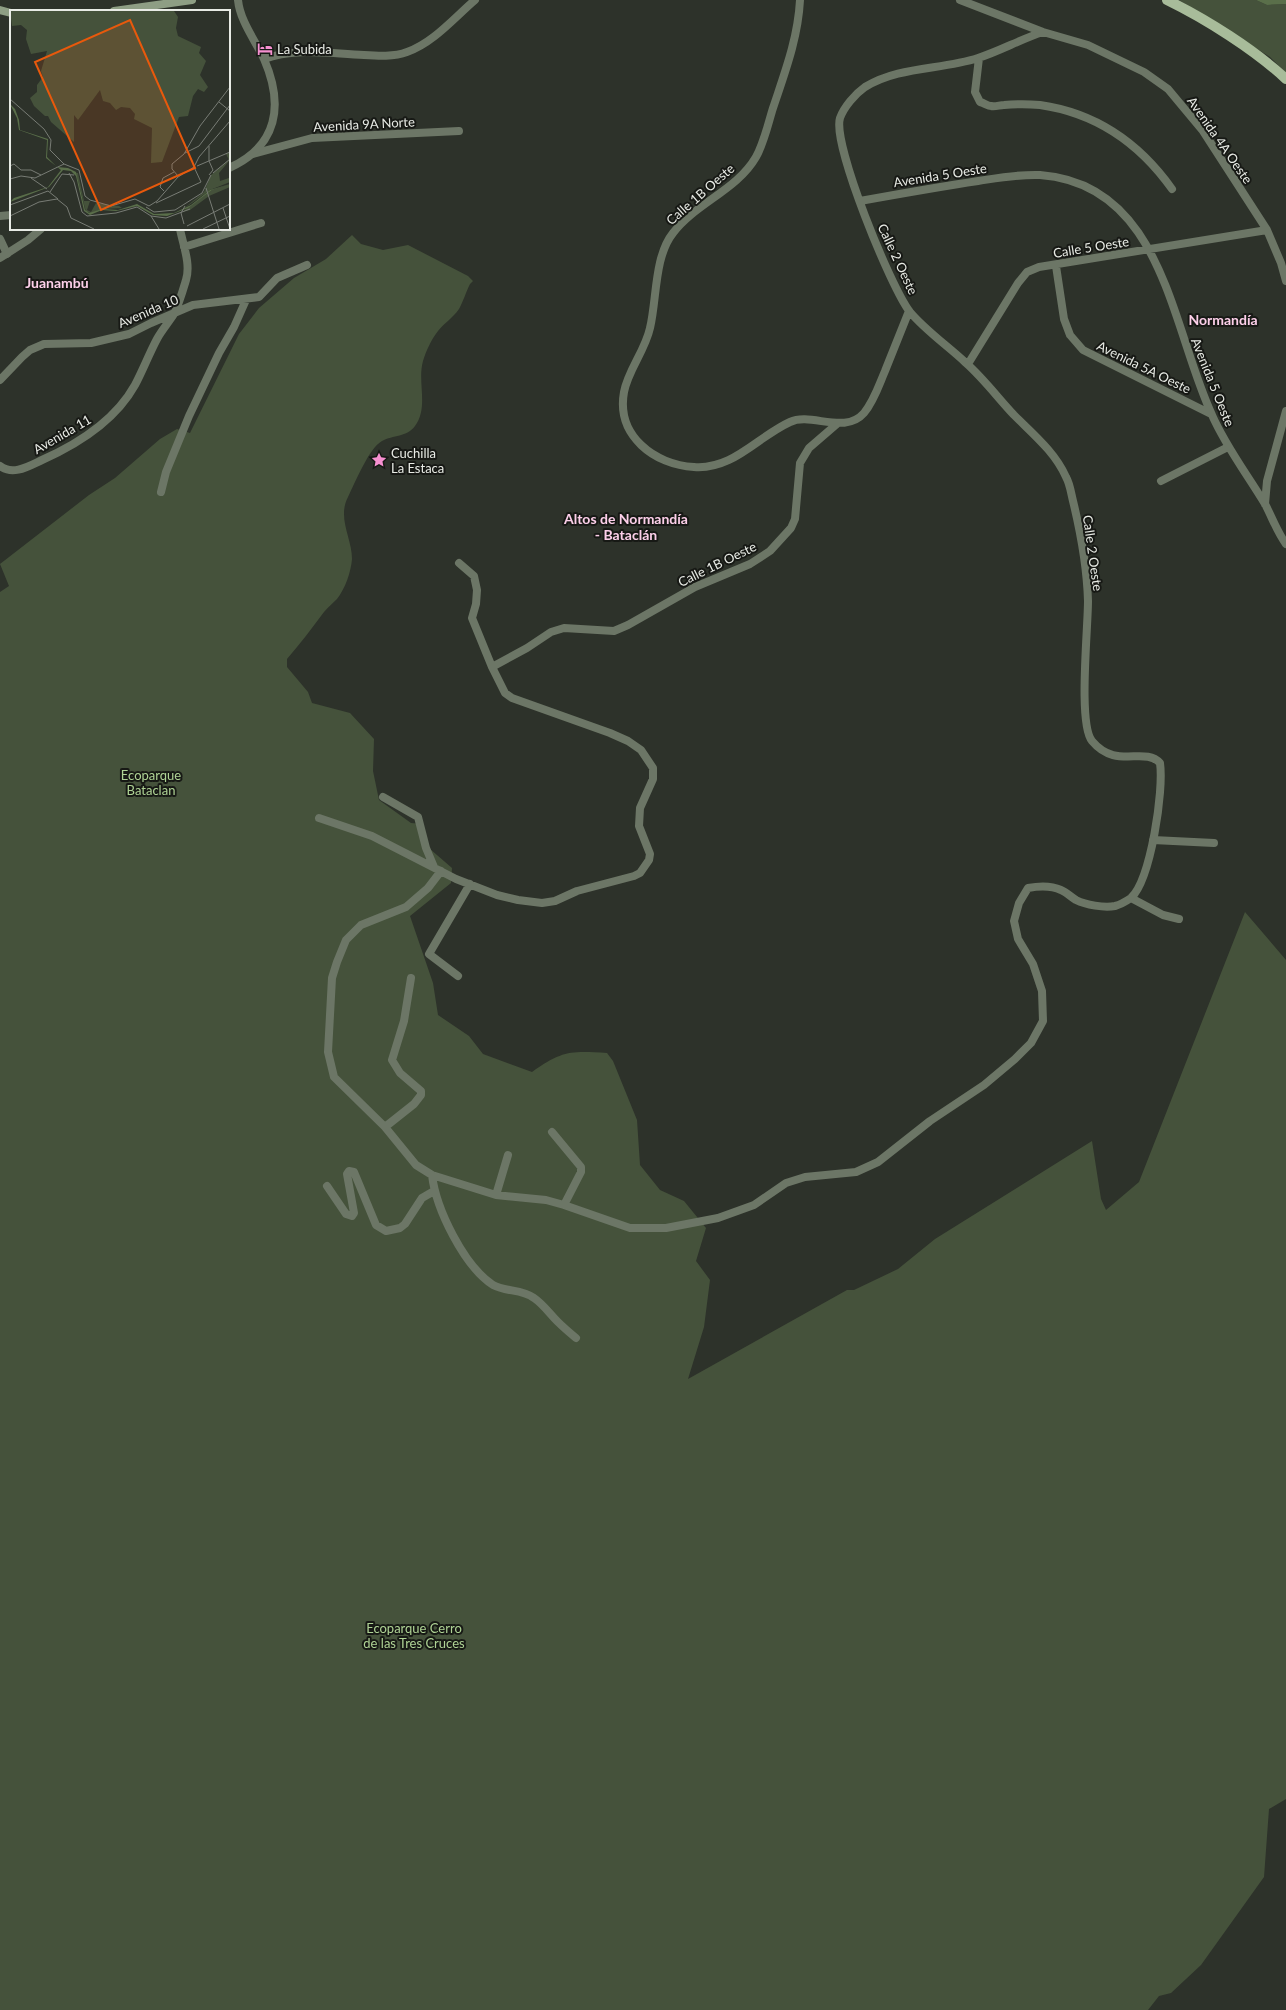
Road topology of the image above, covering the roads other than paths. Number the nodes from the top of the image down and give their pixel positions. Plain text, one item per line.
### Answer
1 (192, 0) edge
2 (238, 0) edge
3 (475, 0) edge
4 (800, 0) edge
5 (960, 0) edge
6 (1167, 0) edge
7 (121, 10) edge
8 (1044, 32) junction
9 (979, 58) junction
10 (264, 59) junction
11 (1286, 80) edge
12 (459, 131) dead end
13 (253, 154) junction
14 (230, 167) edge
15 (1172, 189) dead end
16 (860, 201) junction
17 (10, 215) edge
18 (0, 216) edge
19 (261, 223) dead end
20 (40, 230) edge
21 (180, 230) edge
22 (1267, 230) junction
23 (0, 239) edge
24 (184, 247) junction
25 (1150, 250) junction
26 (3, 256) edge
27 (307, 265) dead end
28 (1056, 266) junction
29 (1286, 281) edge
30 (246, 300) junction
31 (910, 311) junction
32 (174, 313) junction
33 (968, 364) junction
34 (0, 380) edge
35 (1286, 411) edge
36 (1211, 414) junction
37 (838, 423) junction
38 (1228, 448) junction
39 (3, 467) edge
40 (1161, 481) dead end
41 (161, 492) dead end
42 (1265, 504) junction
43 (1286, 544) edge
44 (459, 564) dead end
45 (492, 667) junction
46 (383, 796) dead end
47 (319, 818) dead end
48 (1153, 840) junction
49 (1214, 843) dead end
50 (437, 869) junction
51 (470, 884) junction
52 (1131, 898) junction
53 (1180, 919) dead end
54 (458, 976) dead end
55 (411, 978) dead end
56 (385, 1127) junction
57 (552, 1132) dead end
58 (508, 1155) dead end
59 (432, 1175) junction
60 (327, 1186) dead end
61 (434, 1191) junction
62 (496, 1195) junction
63 (564, 1205) junction
64 (576, 1338) dead end

1 - 7 main road
2 - 10 street
3 - 10 street
4 - 37 street, Calle 1B Oeste
5 - 8 street, Avenida 4A Oeste
6 - 11 main road
8 - 9 street, Calle 2 Oeste
8 - 22 street, Avenida 4A Oeste
9 - 15 street
9 - 16 street, Calle 2 Oeste
10 - 13 street
12 - 13 street, Avenida 9A Norte
13 - 14 street, Avenida 9A Norte
16 - 25 street, Avenida 5 Oeste
16 - 31 street, Calle 2 Oeste
17 - 18 street
19 - 24 street
20 - 26 street
21 - 24 street, Avenida 11
22 - 25 street, Calle 5 Oeste
22 - 29 street, Avenida 4A Oeste
23 - 26 street
24 - 32 street, Avenida 11
25 - 28 street, Calle 5 Oeste
25 - 36 street, Avenida 5 Oeste
27 - 30 street, Avenida 10
28 - 33 street, Calle 5 Oeste
28 - 36 street, Avenida 5A Oeste
30 - 32 street, Avenida 10
30 - 41 street
31 - 33 street, Calle 2 Oeste
31 - 37 street
32 - 34 street, Avenida 10
32 - 39 street, Avenida 11
33 - 48 street, Calle 2 Oeste
35 - 42 street
36 - 38 street, Avenida 5 Oeste
37 - 45 street, Calle 1B Oeste
38 - 40 street
38 - 42 street, Avenida 5 Oeste
42 - 43 street, Avenida 5 Oeste
44 - 45 street
45 - 51 street
46 - 50 street
47 - 50 street
48 - 49 street
48 - 52 street, Calle 2 Oeste
50 - 51 street
50 - 56 street
51 - 54 street
52 - 53 street
52 - 63 street
55 - 56 street
56 - 59 street
57 - 63 street
58 - 62 street
59 - 61 street
59 - 62 street
60 - 61 street
61 - 64 street
62 - 63 street

